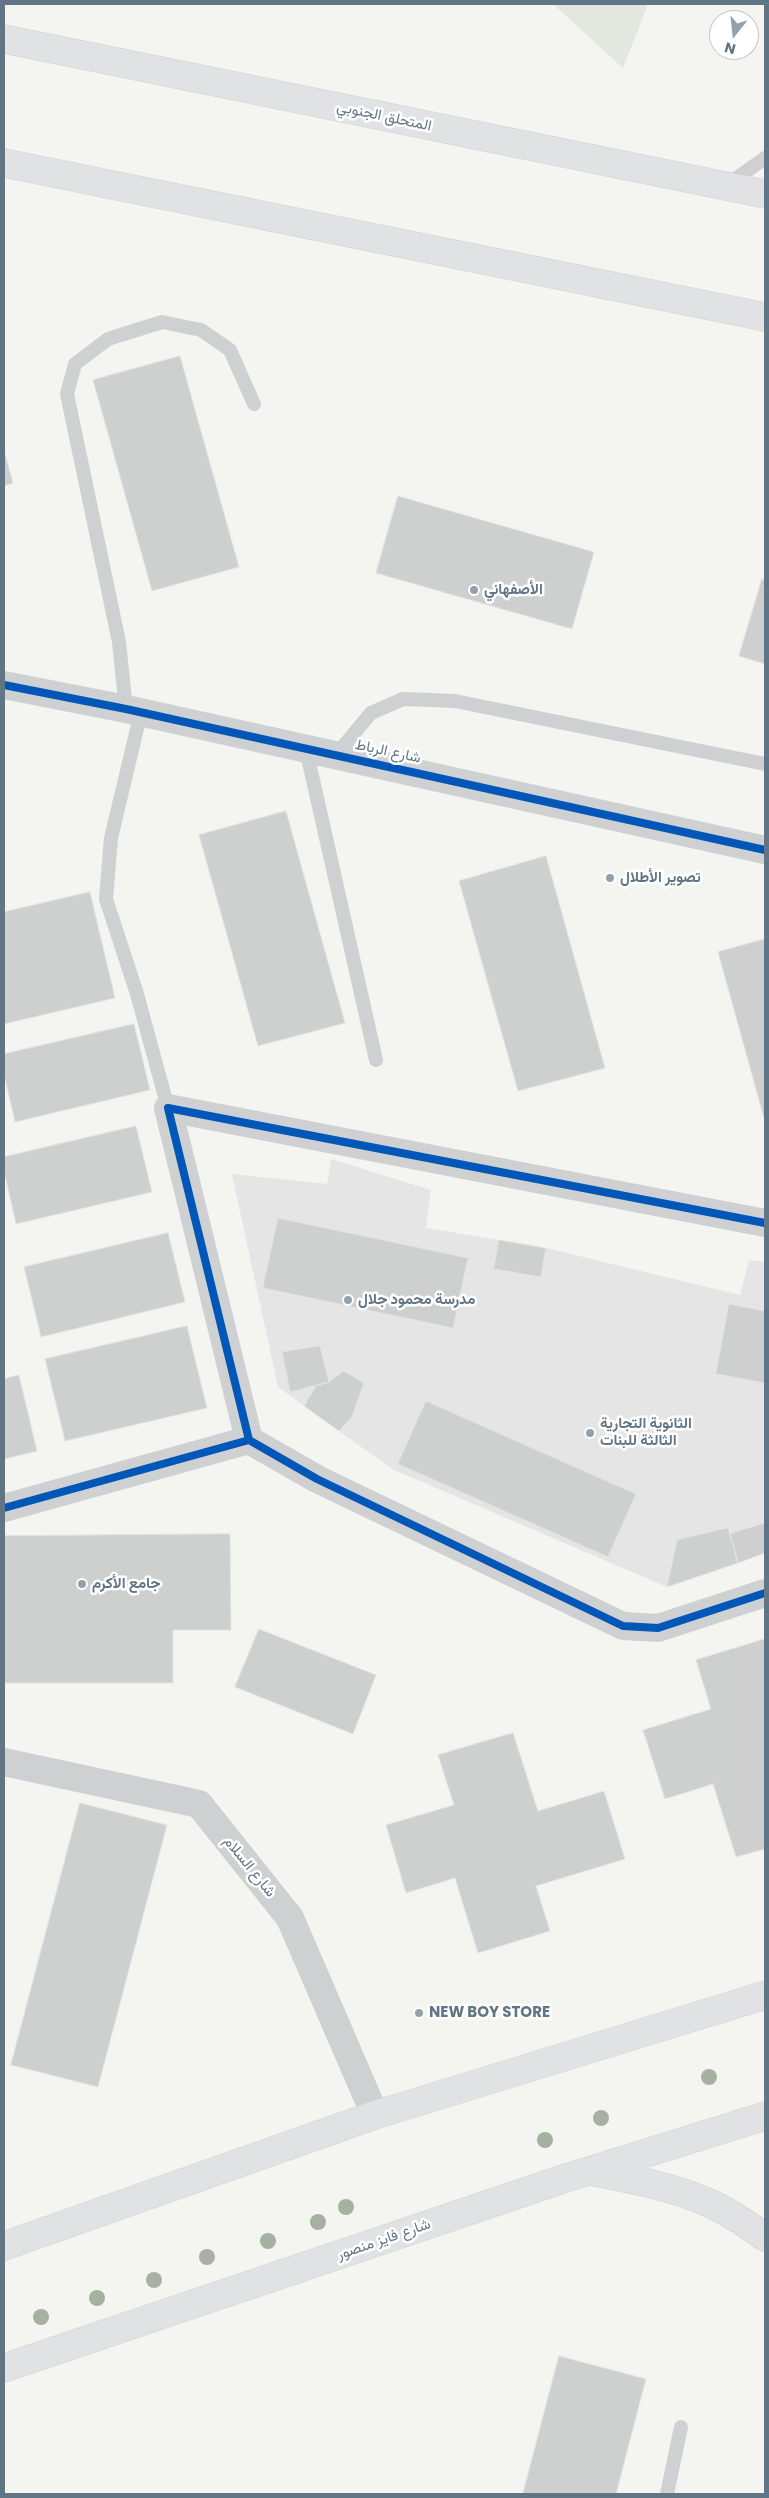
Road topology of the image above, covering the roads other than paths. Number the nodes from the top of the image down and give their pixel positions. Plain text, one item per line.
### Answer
1 (4, 39) edge
2 (765, 158) edge
3 (4, 163) edge
4 (725, 186) junction
5 (765, 194) edge
6 (765, 316) edge
7 (254, 404) dead end
8 (4, 685) edge
9 (133, 710) junction
10 (306, 749) junction
11 (336, 755) junction
12 (765, 764) edge
13 (765, 850) edge
14 (376, 1060) dead end
15 (168, 1108) junction
16 (765, 1223) edge
17 (249, 1440) junction
18 (4, 1508) edge
19 (765, 1593) edge
20 (4, 1762) edge
21 (765, 1995) edge
22 (375, 2115) junction
23 (765, 2116) edge
24 (590, 2171) junction
25 (765, 2237) edge
26 (4, 2246) edge
27 (4, 2368) edge
28 (682, 2427) dead end
29 (667, 2494) edge

1 - 4 main road, المتحلق الجنوبي
2 - 4 lane
3 - 6 main road
4 - 5 main road, المتحلق الجنوبي
7 - 9 lane
8 - 9 street, شارع الرباط
9 - 10 street, شارع الرباط
9 - 15 lane
10 - 11 street, شارع الرباط
10 - 14 lane
11 - 12 lane
11 - 13 street, شارع الرباط
15 - 16 street
15 - 17 street
17 - 18 street
17 - 19 street
20 - 22 street, شارع السلام
21 - 22 main road
22 - 26 main road
23 - 24 main road, شارع فايز منصور
24 - 25 main road
24 - 27 main road, شارع فايز منصور
28 - 29 lane

